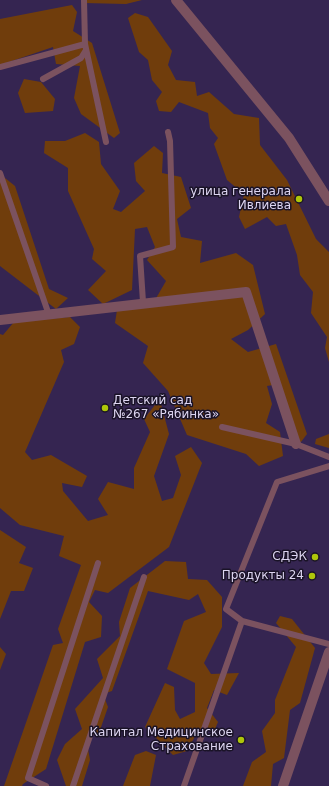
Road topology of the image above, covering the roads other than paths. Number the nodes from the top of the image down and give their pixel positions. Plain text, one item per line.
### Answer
1 (84, 0) edge
2 (176, 0) edge
3 (86, 47) junction
4 (0, 67) edge
5 (43, 79) dead end
6 (168, 132) dead end
7 (106, 142) dead end
8 (0, 173) edge
9 (329, 201) edge
10 (143, 302) junction
11 (49, 315) junction
12 (0, 320) edge
13 (222, 427) dead end
14 (296, 444) junction
15 (329, 457) edge
16 (329, 466) edge
17 (98, 563) dead end
18 (144, 577) dead end
19 (242, 621) junction
20 (329, 644) edge
21 (329, 652) edge
22 (46, 786) edge
23 (73, 786) edge
24 (184, 786) edge
25 (283, 786) edge

1 - 3 lane
2 - 9 street
3 - 4 lane
3 - 5 lane
3 - 7 lane
6 - 10 lane
8 - 11 lane
10 - 11 street
10 - 14 street
11 - 12 street
13 - 14 lane
14 - 15 lane
16 - 19 lane
17 - 22 lane
18 - 23 lane
19 - 20 lane
19 - 24 lane
21 - 25 street

